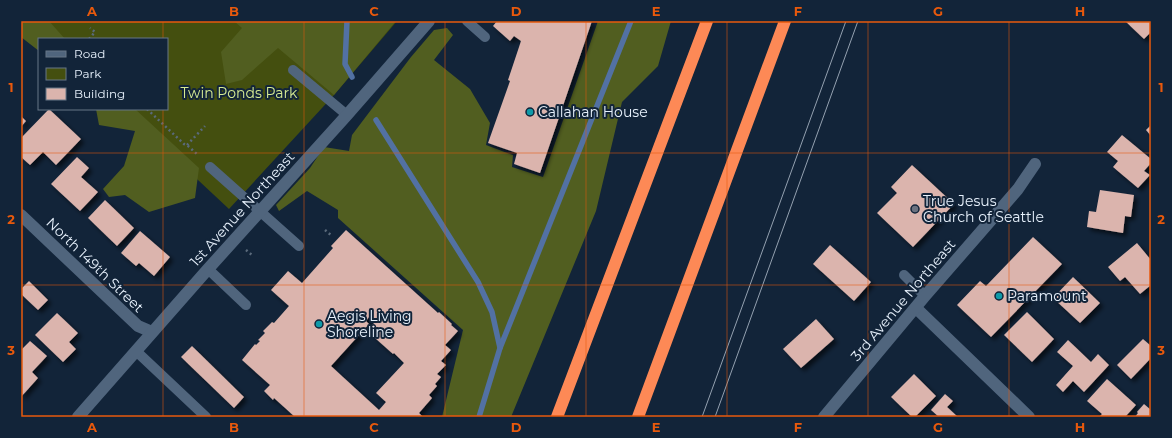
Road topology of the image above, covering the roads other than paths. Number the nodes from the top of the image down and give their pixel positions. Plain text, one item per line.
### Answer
1 (429, 21) edge
2 (467, 21) edge
3 (707, 21) edge
4 (785, 21) edge
5 (484, 37) dead end
6 (293, 70) dead end
7 (347, 115) junction
8 (1035, 164) dead end
9 (210, 167) dead end
10 (260, 211) junction
11 (21, 215) edge
12 (299, 246) dead end
13 (208, 270) junction
14 (904, 275) dead end
15 (925, 296) junction
16 (246, 305) dead end
17 (916, 308) junction
18 (152, 332) junction
19 (136, 351) junction
20 (78, 417) edge
21 (206, 417) edge
22 (557, 417) edge
23 (638, 417) edge
24 (824, 417) edge
25 (1029, 417) edge

1 - 7 street, 1st Avenue Northeast
2 - 5 lane
3 - 22 highway
4 - 23 highway
6 - 7 lane
7 - 10 street, 1st Avenue Northeast
8 - 15 street, 3rd Avenue Northeast
9 - 10 lane
10 - 12 lane
10 - 13 street, 1st Avenue Northeast
11 - 18 street, North 149th Street
13 - 16 lane
13 - 18 street, 1st Avenue Northeast
14 - 15 lane
15 - 17 street, 3rd Avenue Northeast
17 - 24 street, 3rd Avenue Northeast
17 - 25 street
18 - 19 street, 1st Avenue Northeast
19 - 20 street, 1st Avenue Northeast
19 - 21 lane

